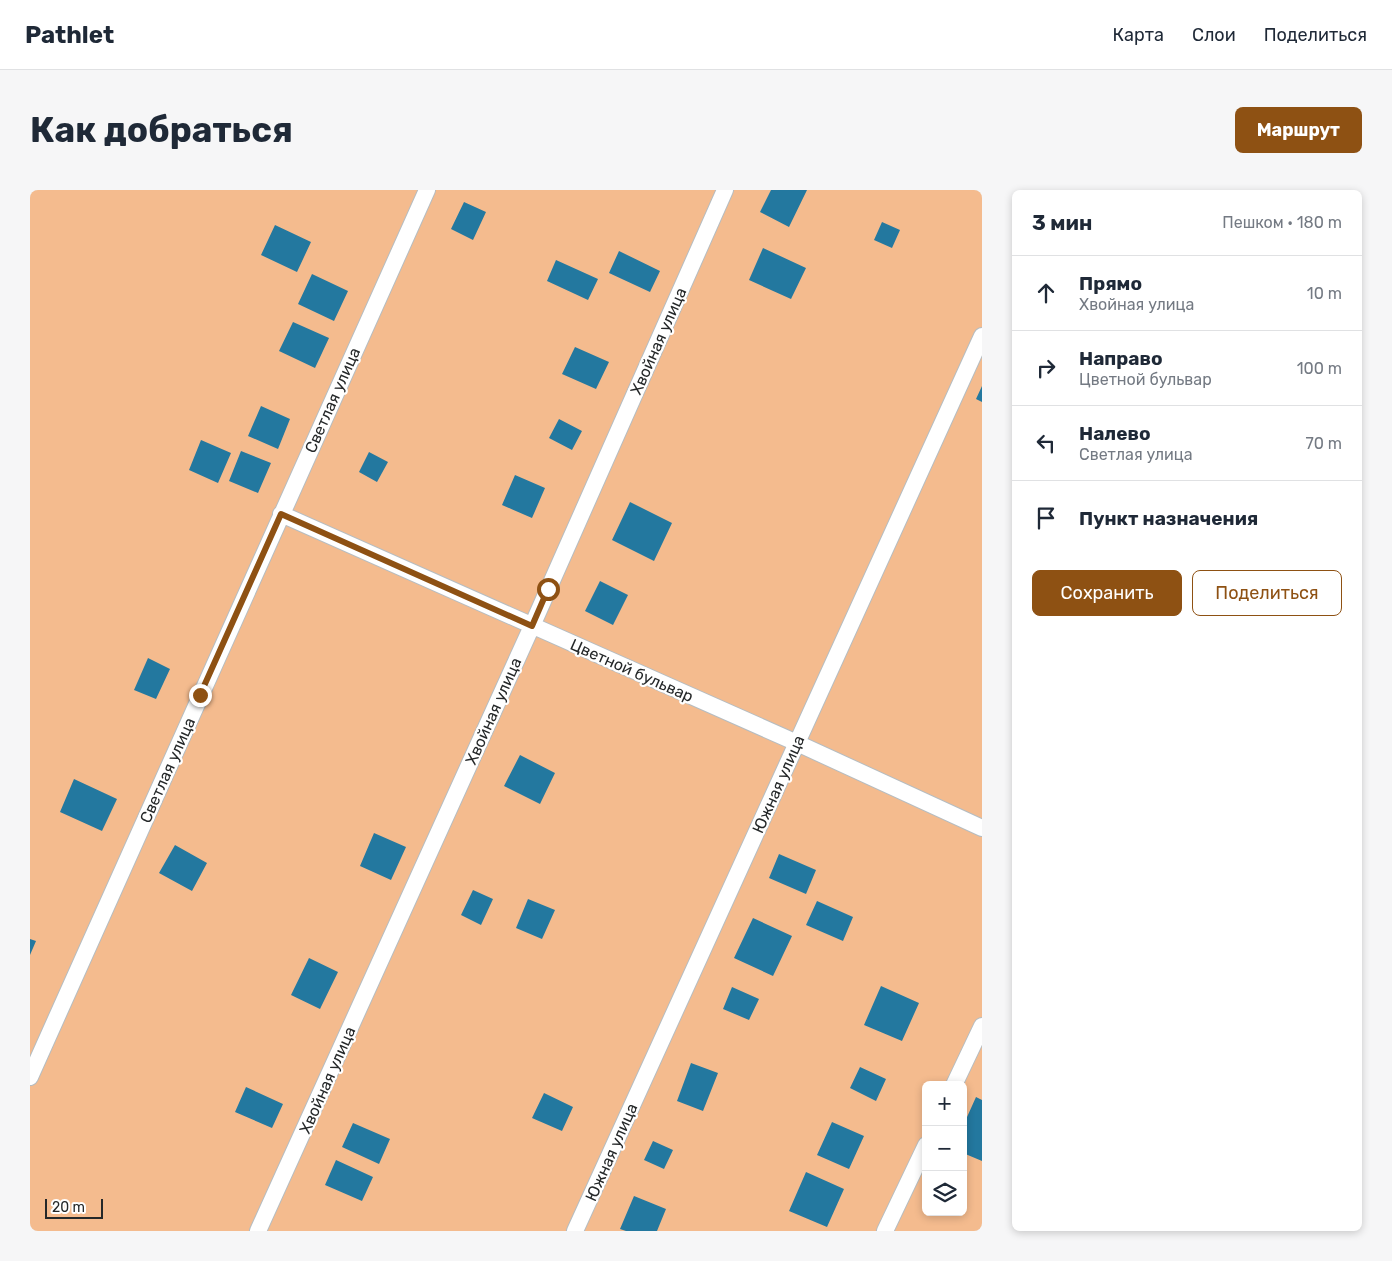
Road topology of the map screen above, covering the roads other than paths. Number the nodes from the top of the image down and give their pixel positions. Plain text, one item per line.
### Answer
1 (427, 190) edge
2 (725, 190) edge
3 (982, 336) edge
4 (281, 514) junction
5 (532, 626) junction
6 (797, 743) junction
7 (982, 828) edge
8 (982, 1026) edge
9 (30, 1077) edge
10 (956, 1081) edge
11 (922, 1153) edge
12 (258, 1231) edge
13 (575, 1231) edge
14 (885, 1231) edge

1 - 4 street, Светлая улица
2 - 5 street, Хвойная улица
3 - 6 street, Южная улица
4 - 5 street, Цветной бульвар
4 - 9 street, Светлая улица
5 - 6 street, Цветной бульвар
5 - 12 street, Хвойная улица
6 - 7 street, Цветной бульвар
6 - 13 street, Южная улица
8 - 10 street
11 - 14 street

